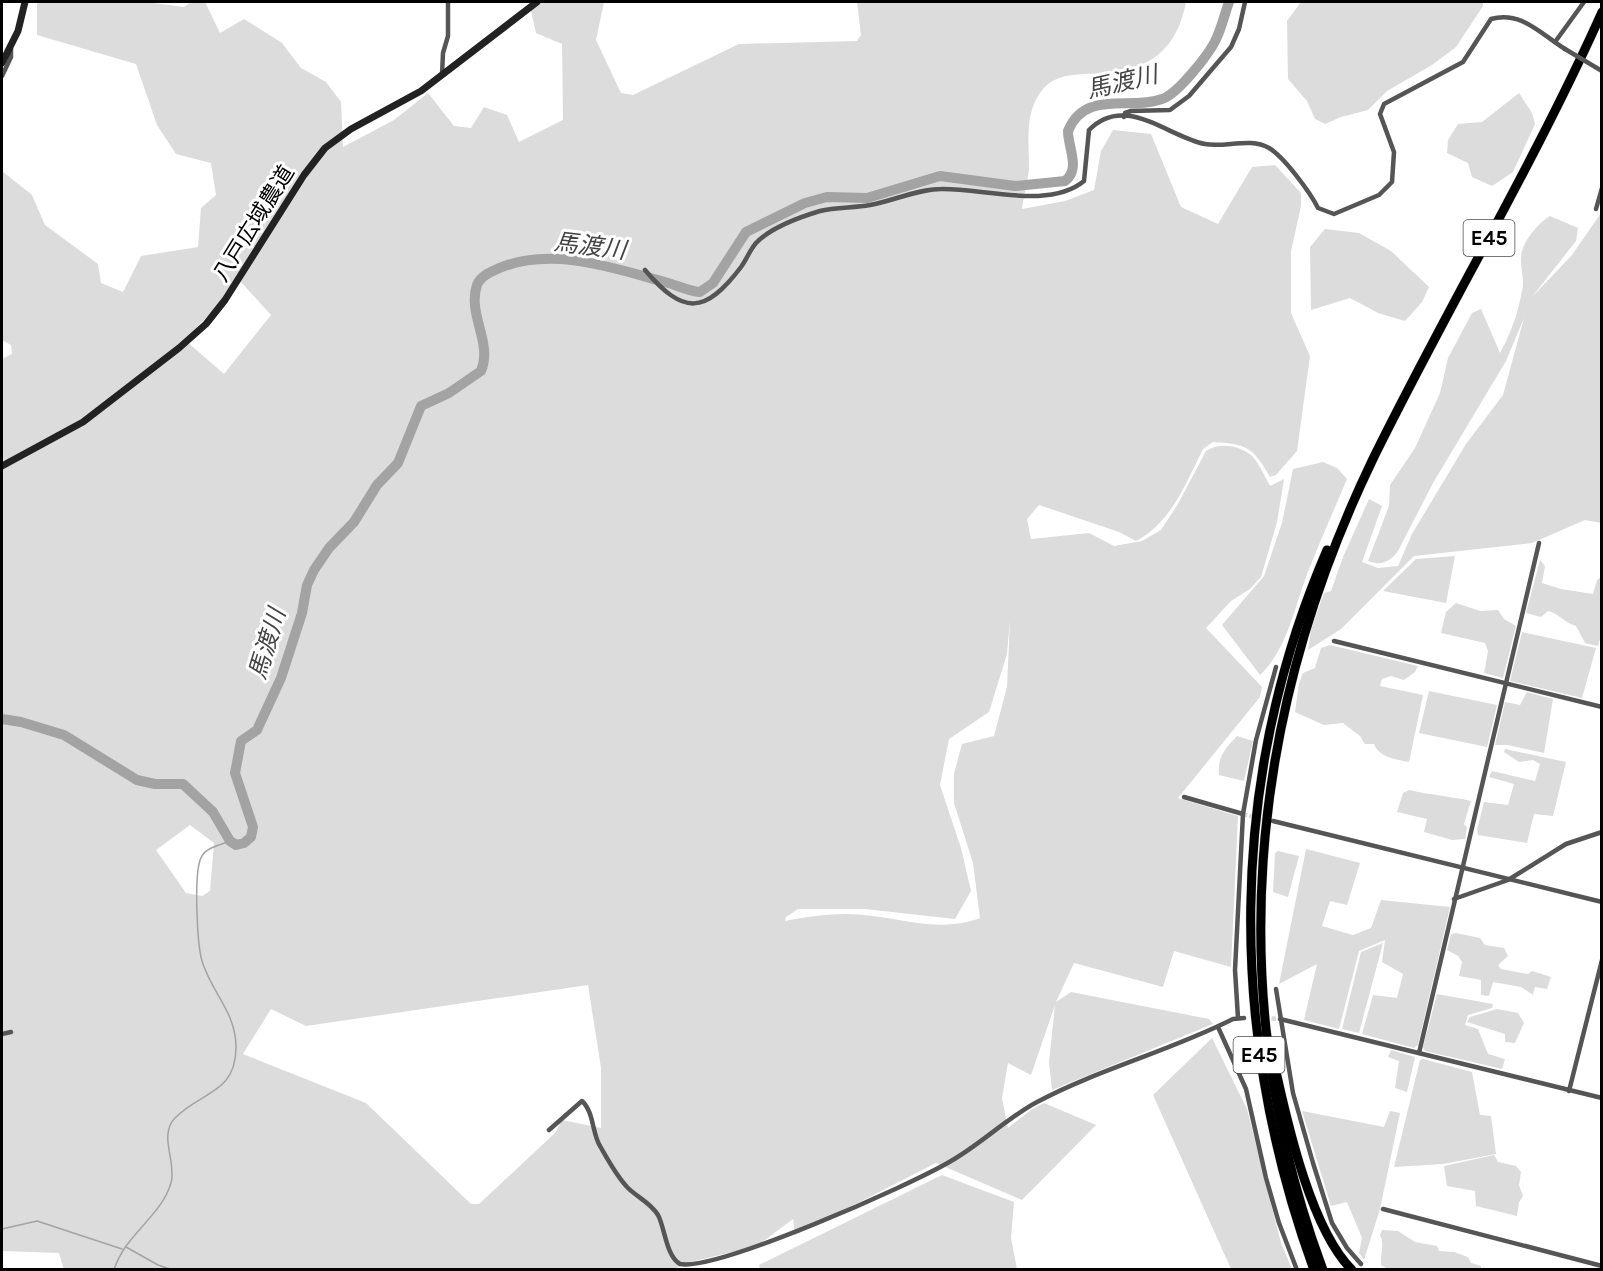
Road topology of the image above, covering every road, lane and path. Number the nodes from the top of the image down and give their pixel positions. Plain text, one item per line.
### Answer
1 (25, 2) edge
2 (448, 2) edge
3 (537, 2) edge
4 (1245, 2) edge
5 (1584, 2) edge
6 (1602, 12) edge
7 (1555, 42) junction
8 (10, 48) junction
9 (2, 63) edge
10 (1602, 71) edge
11 (2, 75) edge
12 (442, 75) junction
13 (1124, 117) junction
14 (1602, 188) edge
15 (1596, 209) dead end
16 (645, 270) dead end
17 (1372, 462) junction
18 (2, 466) edge
19 (1539, 543) dead end
20 (1334, 641) dead end
21 (1276, 667) dead end
22 (1506, 684) junction
23 (1602, 707) edge
24 (1184, 797) dead end
25 (1243, 814) junction
26 (1273, 821) tunnel mouth
27 (1602, 832) edge
28 (1462, 867) junction
29 (1508, 880) junction
30 (1454, 899) junction
31 (1602, 902) edge
32 (1602, 960) edge
33 (1595, 987) junction
34 (1276, 989) dead end
35 (1602, 989) edge
36 (1263, 1015) junction
37 (1238, 1018) junction
38 (1245, 1018) dead end
39 (1280, 1019) junction
40 (1218, 1027) junction
41 (11, 1032) dead end
42 (2, 1034) edge
43 (1419, 1053) junction
44 (1569, 1091) junction
45 (1602, 1098) edge
46 (549, 1130) dead end
47 (1383, 1209) dead end
48 (786, 1243) dead end
49 (747, 1257) dead end
50 (1361, 1264) dead end
51 (1602, 1266) edge
52 (1297, 1269) edge
53 (1312, 1269) edge
54 (1323, 1269) edge
55 (1352, 1269) edge

1 - 8 street
2 - 12 street
3 - 12 street, 八戸広域農道
4 - 13 street
5 - 7 street
6 - 17 highway, E45
7 - 10 street, bridge
7 - 13 street
8 - 9 street
8 - 11 street
12 - 18 street, 八戸広域農道
13 - 16 street
14 - 15 street
17 - 36 highway, E45
17 - 53 highway, E45
19 - 22 street
20 - 22 street
21 - 25 street
22 - 23 street
22 - 28 street
24 - 25 street
25 - 37 street
26 - 28 street
27 - 29 street
28 - 29 street
28 - 30 street
29 - 30 street
29 - 31 street
30 - 43 street
32 - 33 street
33 - 35 street
33 - 44 street
34 - 39 street
36 - 54 highway, E45
36 - 55 highway
37 - 38 street
37 - 40 street
39 - 43 street
39 - 50 street
40 - 48 street
40 - 52 street
41 - 42 street
43 - 44 street
44 - 45 street
46 - 49 street
47 - 51 street

